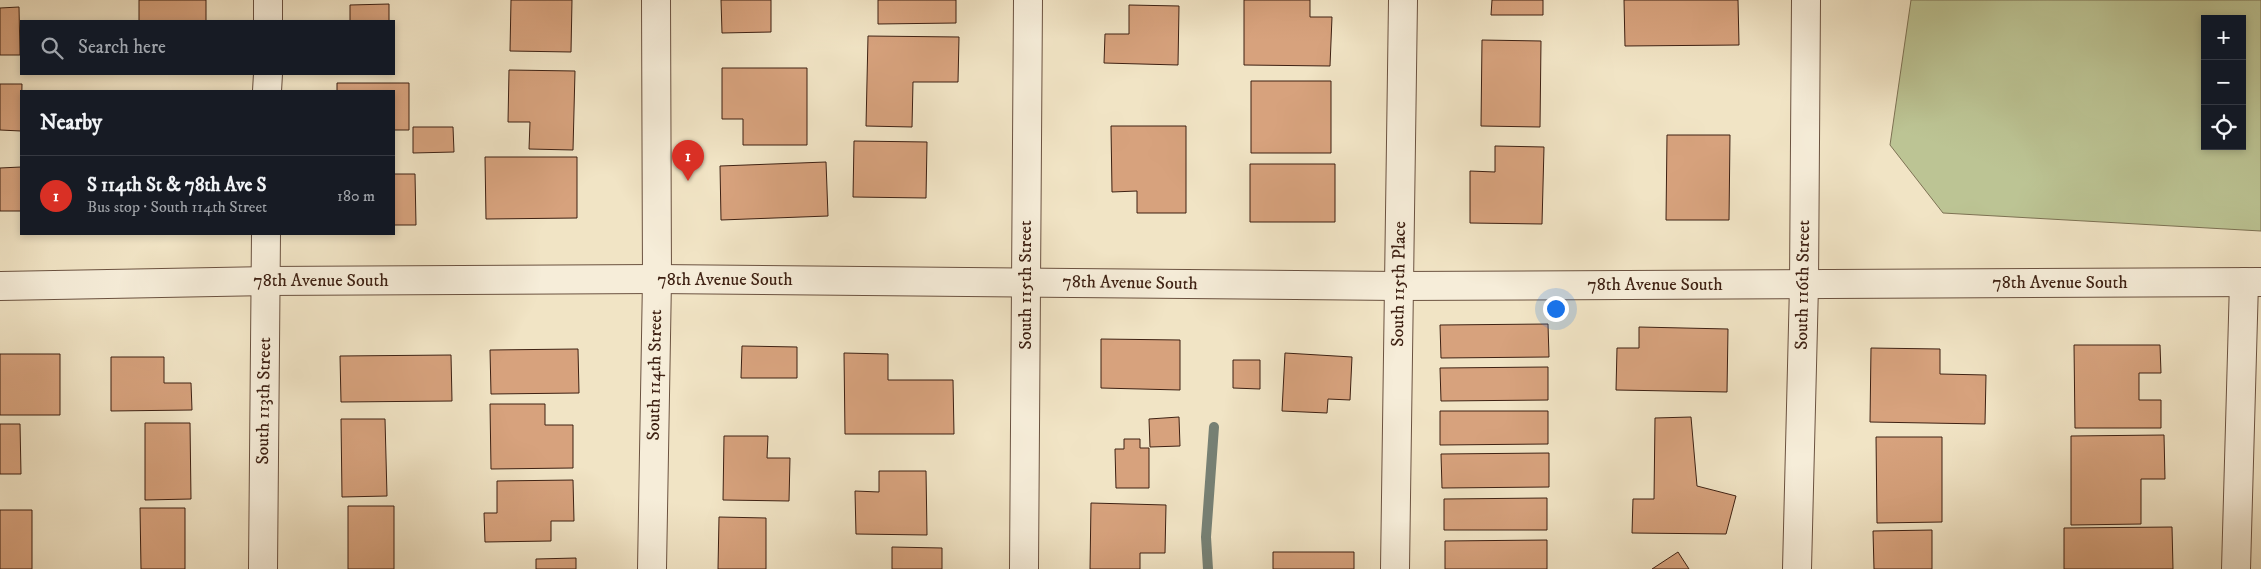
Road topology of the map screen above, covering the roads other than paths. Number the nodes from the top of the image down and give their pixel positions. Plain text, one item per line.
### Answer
1 (268, 0) edge
2 (656, 0) edge
3 (1028, 0) edge
4 (1403, 0) edge
5 (1806, 0) edge
6 (268, 20) edge
7 (268, 75) edge
8 (268, 90) edge
9 (266, 235) edge
10 (657, 280) junction
11 (266, 281) junction
12 (1026, 282) junction
13 (2253, 282) edge
14 (1804, 285) junction
15 (0, 286) edge
16 (1398, 286) junction
17 (263, 569) edge
18 (652, 569) edge
19 (1024, 569) edge
20 (1395, 569) edge
21 (1797, 569) edge
22 (2236, 569) edge

1 - 6 street
2 - 10 street, South 114th Street
3 - 12 street, South 115th Street
4 - 16 street, South 115th Place
5 - 14 street, South 116th Street
7 - 8 street
9 - 11 street, South 113th Street
10 - 11 street, 78th Avenue South
10 - 12 street, 78th Avenue South
10 - 18 street, South 114th Street
11 - 15 street, 78th Avenue South
11 - 17 street, South 113th Street
12 - 16 street, 78th Avenue South
12 - 19 street, South 115th Street
13 - 14 street, 78th Avenue South
13 - 22 street
14 - 16 street, 78th Avenue South
14 - 21 street, South 116th Street
16 - 20 street, South 115th Place

